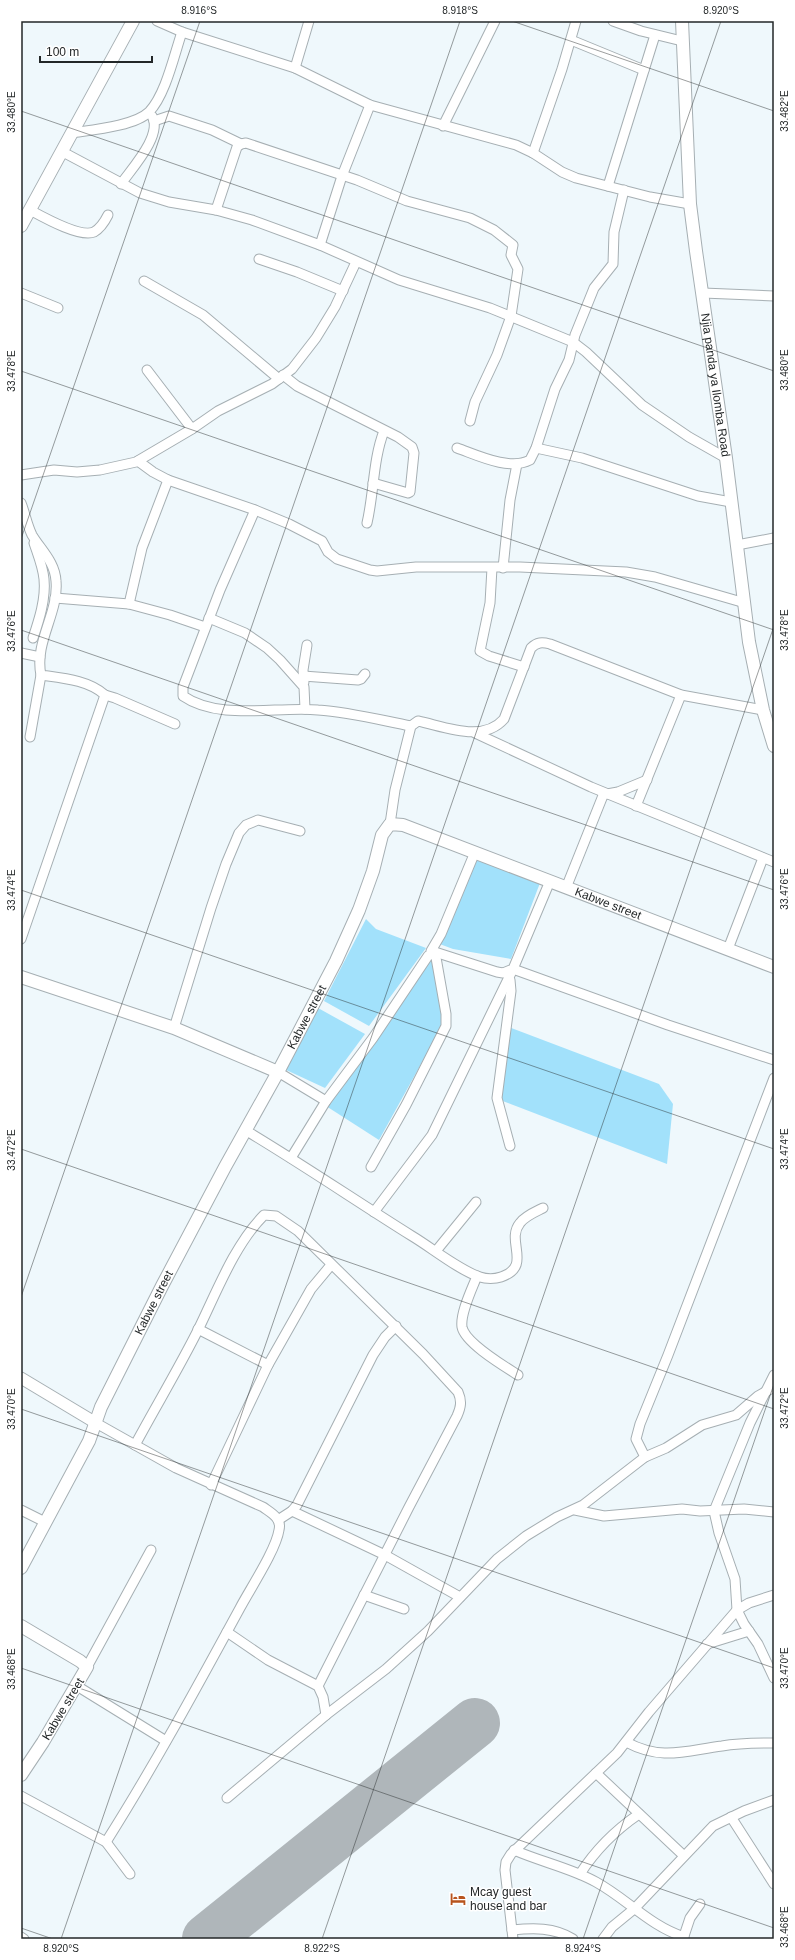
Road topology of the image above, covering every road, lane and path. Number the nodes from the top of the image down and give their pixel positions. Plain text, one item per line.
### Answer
1 (134, 21) edge
2 (157, 21) edge
3 (310, 21) edge
4 (494, 21) edge
5 (576, 21) edge
6 (613, 21) edge
7 (682, 21) edge
8 (182, 32) junction
9 (655, 35) junction
10 (571, 40) junction
11 (682, 41) junction
12 (295, 68) junction
13 (644, 70) junction
14 (370, 105) junction
15 (149, 112) junction
16 (154, 121) junction
17 (443, 126) junction
18 (72, 133) junction
19 (241, 144) junction
20 (62, 151) junction
21 (533, 153) junction
22 (342, 176) junction
23 (121, 184) junction
24 (608, 186) junction
25 (624, 190) junction
26 (690, 204) junction
27 (30, 210) junction
28 (216, 210) junction
29 (108, 215) dead end
30 (21, 226) edge
31 (320, 245) junction
32 (259, 259) dead end
33 (356, 262) junction
34 (144, 282) dead end
35 (343, 292) junction
36 (21, 293) edge
37 (703, 294) junction
38 (774, 296) edge
39 (58, 308) dead end
40 (511, 316) junction
41 (573, 342) junction
42 (147, 370) dead end
43 (281, 377) junction
44 (470, 421) dead end
45 (192, 429) junction
46 (384, 431) junction
47 (456, 448) dead end
48 (536, 448) junction
49 (726, 458) junction
50 (138, 461) junction
51 (517, 464) junction
52 (21, 475) edge
53 (168, 480) junction
54 (373, 483) junction
55 (731, 502) junction
56 (21, 503) edge
57 (255, 510) junction
58 (367, 523) dead end
59 (32, 534) junction
60 (774, 538) edge
61 (737, 545) junction
62 (492, 568) junction
63 (503, 568) junction
64 (55, 598) junction
65 (745, 603) junction
66 (130, 604) junction
67 (207, 622) junction
68 (33, 638) dead end
69 (307, 645) dead end
70 (21, 653) edge
71 (40, 657) junction
72 (524, 667) junction
73 (365, 674) dead end
74 (41, 675) junction
75 (303, 676) junction
76 (304, 687) junction
77 (105, 695) junction
78 (681, 695) junction
79 (305, 709) junction
80 (763, 710) junction
81 (176, 724) dead end
82 (411, 726) junction
83 (475, 733) junction
84 (30, 737) dead end
85 (774, 746) edge
86 (647, 780) junction
87 (606, 794) junction
88 (636, 806) junction
89 (390, 824) junction
90 (300, 831) dead end
91 (475, 852) junction
92 (763, 858) junction
93 (774, 862) edge
94 (550, 882) junction
95 (566, 888) junction
96 (21, 938) edge
97 (728, 950) junction
98 (433, 951) junction
99 (774, 967) edge
100 (513, 969) junction
101 (21, 977) edge
102 (510, 978) junction
103 (174, 1028) junction
104 (774, 1060) edge
105 (278, 1072) junction
106 (774, 1078) edge
107 (326, 1101) junction
108 (245, 1130) junction
109 (510, 1146) dead end
110 (291, 1158) junction
111 (371, 1168) dead end
112 (476, 1202) dead end
113 (542, 1208) dead end
114 (374, 1212) junction
115 (436, 1251) junction
116 (331, 1265) junction
117 (477, 1276) junction
118 (396, 1326) junction
119 (198, 1330) junction
120 (268, 1365) junction
121 (774, 1374) edge
122 (518, 1375) dead end
123 (21, 1378) edge
124 (770, 1389) edge
125 (96, 1423) junction
126 (135, 1445) junction
127 (645, 1457) junction
128 (210, 1485) junction
129 (21, 1510) edge
130 (575, 1510) junction
131 (292, 1511) junction
132 (714, 1511) junction
133 (774, 1512) edge
134 (278, 1520) junction
135 (45, 1522) junction
136 (151, 1550) dead end
137 (385, 1555) junction
138 (21, 1568) edge
139 (774, 1595) edge
140 (364, 1596) junction
141 (460, 1597) junction
142 (404, 1609) dead end
143 (737, 1610) junction
144 (21, 1626) edge
145 (749, 1631) junction
146 (227, 1632) junction
147 (707, 1644) junction
148 (87, 1667) junction
149 (774, 1678) edge
150 (77, 1686) junction
151 (318, 1686) junction
152 (326, 1715) junction
153 (166, 1741) junction
154 (626, 1742) junction
155 (774, 1743) edge
156 (596, 1773) junction
157 (21, 1775) edge
158 (21, 1796) edge
159 (227, 1798) dead end
160 (774, 1800) edge
161 (639, 1814) junction
162 (731, 1817) junction
163 (106, 1842) junction
164 (514, 1850) junction
165 (683, 1856) junction
166 (770, 1868) edge
167 (130, 1874) dead end
168 (580, 1874) junction
169 (774, 1884) edge
170 (700, 1904) dead end
171 (634, 1909) junction
172 (512, 1935) edge
173 (21, 1937) edge
174 (684, 1938) edge
175 (24, 1939) edge
176 (573, 1939) edge
177 (603, 1939) edge

1 - 18 main road
2 - 8 street
3 - 12 street
4 - 17 street
5 - 10 street
6 - 9 street
7 - 11 main road, Njia panda ya Ilomba Road
8 - 12 street
8 - 15 street
9 - 11 street
9 - 13 street
10 - 13 street
10 - 21 street
11 - 26 main road, Njia panda ya Ilomba Road
12 - 14 street
13 - 24 street
14 - 17 street
14 - 22 street
15 - 16 street
15 - 18 street
16 - 19 street
16 - 23 street
17 - 21 street
18 - 20 main road
19 - 22 street
19 - 28 street
20 - 23 street
20 - 27 main road
21 - 24 street
22 - 31 street
22 - 40 street
23 - 28 street
24 - 25 street
25 - 26 street
25 - 41 street
26 - 37 main road, Njia panda ya Ilomba Road
27 - 29 street
27 - 30 main road
28 - 31 street
31 - 33 street
32 - 35 street
33 - 35 street
33 - 40 street
34 - 43 street
35 - 43 street
36 - 39 street
37 - 38 street
37 - 49 main road, Njia panda ya Ilomba Road
40 - 41 street
40 - 44 street
41 - 48 street
41 - 49 street
42 - 45 street
43 - 45 street
43 - 46 street
45 - 50 street
46 - 54 street
46 - 54 street
47 - 51 street
48 - 51 street
48 - 55 street
49 - 55 main road, Njia panda ya Ilomba Road
50 - 52 street
50 - 53 street
51 - 63 street
53 - 57 street
53 - 66 street
54 - 58 street
55 - 61 main road, Njia panda ya Ilomba Road
56 - 59 street
57 - 62 street
57 - 67 street
59 - 64 street
59 - 68 street
60 - 61 street
61 - 65 main road, Njia panda ya Ilomba Road
62 - 63 street
62 - 72 street
63 - 65 street
64 - 66 street
64 - 71 street
65 - 80 main road, Njia panda ya Ilomba Road
66 - 67 street
67 - 76 street
67 - 79 street
69 - 75 street
70 - 71 street
71 - 74 street
72 - 78 street
72 - 83 street
73 - 75 street
74 - 77 street
74 - 84 street
75 - 76 street
76 - 79 street
77 - 81 street
77 - 96 street
78 - 80 street
78 - 86 street
79 - 82 street
80 - 85 main road, Njia panda ya Ilomba Road
82 - 83 street
82 - 89 street
83 - 87 street
86 - 87 street
86 - 88 street
87 - 88 street
87 - 95 street
88 - 92 street
89 - 91 main road, Kabwe street
89 - 105 main road, Kabwe street
90 - 103 street
91 - 94 main road, Kabwe street
91 - 98 street
92 - 93 street
92 - 97 street
94 - 95 main road, Kabwe street
94 - 100 street
95 - 97 main road, Kabwe street
97 - 99 main road, Kabwe street
98 - 100 street
98 - 107 street
98 - 111 street
100 - 102 street
100 - 104 street
101 - 103 main road
102 - 109 street
102 - 114 street
103 - 105 main road
105 - 107 street
105 - 108 main road, Kabwe street
106 - 127 street
107 - 110 street
108 - 110 street
108 - 125 main road, Kabwe street
110 - 114 street
112 - 115 street
113 - 117 street
114 - 115 street
115 - 117 street
116 - 118 street
116 - 119 street
116 - 120 street
117 - 122 street
118 - 131 street
118 - 137 street
119 - 120 street
119 - 126 street
120 - 128 street
121 - 124 street
123 - 125 street
124 - 127 street
124 - 132 street
125 - 126 street
125 - 135 main road, Kabwe street
126 - 128 street
127 - 130 street
128 - 134 street
129 - 135 street
130 - 132 street
130 - 141 street
131 - 134 street
131 - 137 street
132 - 133 street
132 - 143 street
134 - 146 street
135 - 138 main road, Kabwe street
136 - 148 street
137 - 140 street
137 - 141 street
139 - 143 street
140 - 142 street
140 - 151 street
141 - 152 street
143 - 145 street
143 - 147 street
144 - 148 main road, Kabwe street
145 - 147 street
145 - 149 street
146 - 151 street
146 - 153 street
147 - 154 street
148 - 150 main road, Kabwe street
150 - 153 street
150 - 157 main road, Kabwe street
151 - 152 street
152 - 159 street
153 - 163 street
154 - 155 street
154 - 156 street
156 - 161 street
156 - 164 street
158 - 163 street
160 - 162 street
161 - 165 street
161 - 168 street
162 - 165 street
162 - 166 street
163 - 167 street
164 - 168 street
164 - 172 street
165 - 171 street
166 - 169 street
168 - 171 street
170 - 174 street
171 - 174 street
171 - 177 street
172 - 176 street
173 - 175 street

